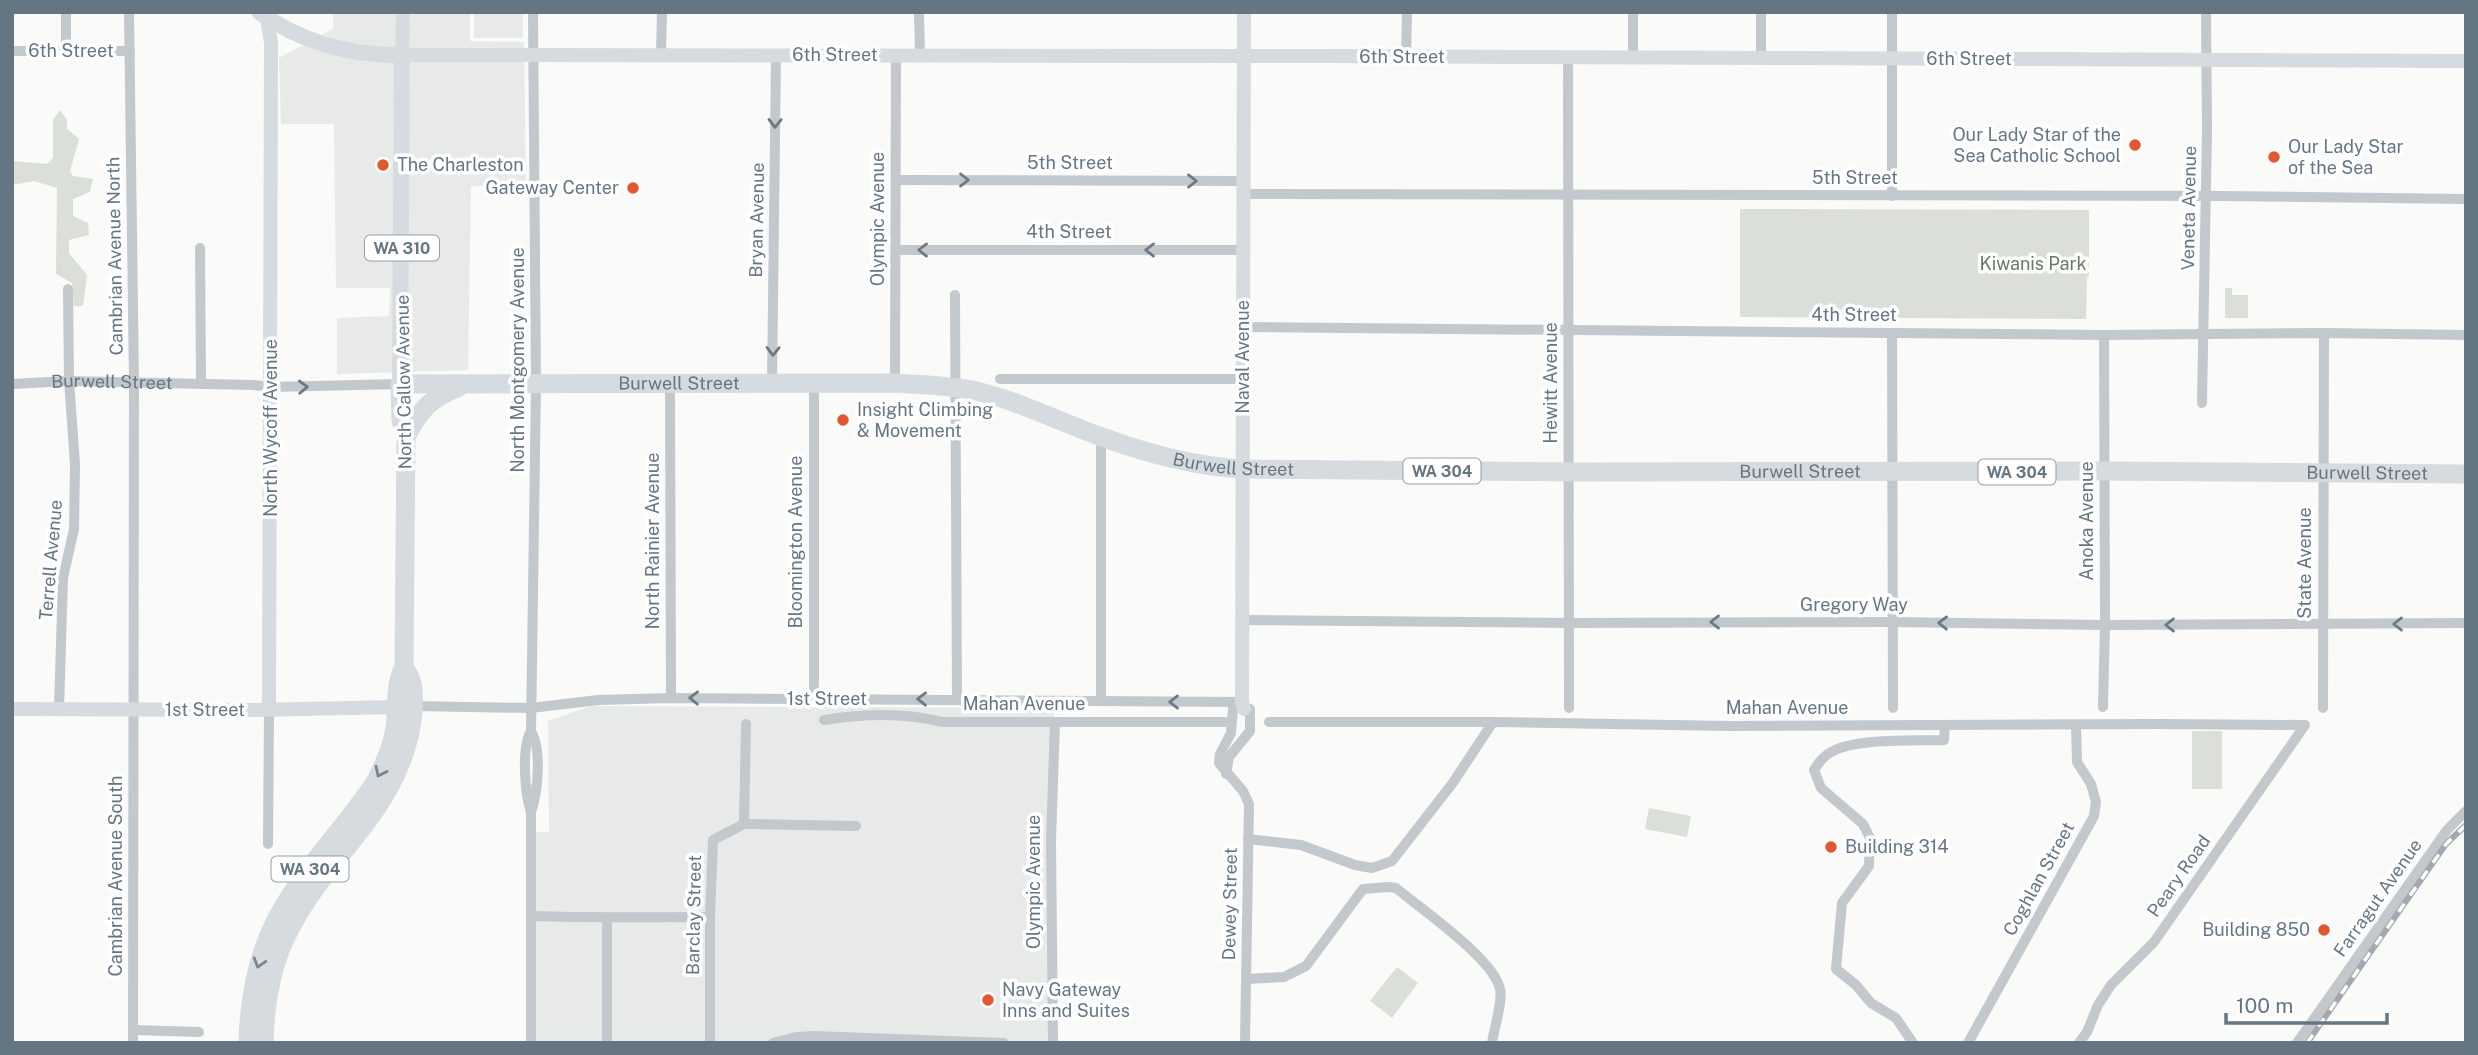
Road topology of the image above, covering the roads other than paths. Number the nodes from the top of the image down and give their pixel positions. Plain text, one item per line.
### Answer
1 (66, 12) edge
2 (129, 12) edge
3 (402, 12) edge
4 (533, 12) edge
5 (662, 12) edge
6 (919, 12) edge
7 (1244, 12) edge
8 (1407, 12) edge
9 (1633, 12) edge
10 (1761, 12) edge
11 (1892, 12) edge
12 (2206, 12) edge
13 (264, 14) edge
14 (12, 51) edge
15 (66, 51) junction
16 (130, 51) junction
17 (402, 55) junction
18 (533, 55) junction
19 (661, 55) junction
20 (776, 55) junction
21 (896, 55) junction
22 (920, 55) junction
23 (1244, 56) junction
24 (1406, 57) junction
25 (1568, 58) junction
26 (1633, 58) junction
27 (1761, 58) junction
28 (1892, 59) junction
29 (2206, 61) junction
30 (2466, 61) edge
31 (896, 180) junction
32 (1243, 188) junction
33 (1568, 195) junction
34 (1892, 196) junction
35 (2206, 196) junction
36 (2466, 199) edge
37 (200, 248) dead end
38 (896, 250) junction
39 (1243, 250) junction
40 (68, 289) dead end
41 (955, 295) dead end
42 (1243, 327) junction
43 (1568, 330) junction
44 (1892, 333) junction
45 (2324, 333) junction
46 (2205, 334) junction
47 (2466, 334) edge
48 (2104, 335) junction
49 (1000, 379) dead end
50 (1243, 379) junction
51 (69, 381) junction
52 (895, 383) junction
53 (12, 384) edge
54 (134, 384) junction
55 (201, 384) junction
56 (400, 384) junction
57 (466, 384) junction
58 (536, 384) junction
59 (670, 384) junction
60 (772, 384) junction
61 (814, 384) junction
62 (271, 387) junction
63 (955, 387) junction
64 (2202, 403) dead end
65 (406, 437) junction
66 (1101, 437) junction
67 (1242, 468) junction
68 (2105, 471) junction
69 (1569, 472) junction
70 (1894, 473) junction
71 (2323, 473) junction
72 (2466, 474) edge
73 (1242, 620) junction
74 (1892, 622) junction
75 (1569, 623) junction
76 (2466, 623) edge
77 (2323, 624) junction
78 (2105, 625) junction
79 (671, 698) junction
80 (814, 700) junction
81 (957, 700) junction
82 (1101, 701) junction
83 (405, 706) junction
84 (1242, 707) junction
85 (2103, 707) dead end
86 (531, 708) junction
87 (1569, 708) dead end
88 (1893, 708) dead end
89 (2323, 708) dead end
90 (12, 709) edge
91 (59, 709) junction
92 (269, 709) junction
93 (134, 710) junction
94 (824, 720) dead end
95 (1055, 722) junction
96 (1225, 722) dead end
97 (1269, 722) dead end
98 (1493, 722) junction
99 (747, 723) dead end
100 (1945, 725) junction
101 (2076, 725) junction
102 (2305, 726) joint
103 (1226, 774) junction
104 (2466, 811) edge
105 (744, 824) junction
106 (856, 826) dead end
107 (1248, 839) junction
108 (268, 844) dead end
109 (531, 916) junction
110 (709, 918) junction
111 (607, 919) junction
112 (1246, 979) junction
113 (133, 1030) junction
114 (200, 1032) dead end
115 (937, 1042) edge
116 (133, 1043) edge
117 (248, 1043) edge
118 (264, 1043) edge
119 (531, 1043) edge
120 (607, 1043) edge
121 (710, 1043) edge
122 (772, 1043) edge
123 (1004, 1043) edge
124 (1053, 1043) edge
125 (1245, 1043) edge
126 (1492, 1043) edge
127 (1913, 1043) edge
128 (1968, 1043) edge
129 (2079, 1043) edge
130 (2297, 1043) edge

1 - 15 street
2 - 16 street, Cambrian Avenue North
3 - 17 main road, North Callow Avenue
4 - 18 street, North Montgomery Avenue
5 - 19 street
6 - 22 street
7 - 23 main road, Naval Avenue
8 - 24 street
9 - 26 street
10 - 27 street
11 - 28 street
12 - 29 street, Veneta Avenue
13 - 17 main road, 6th Street
13 - 62 main road, North Wycoff Avenue
14 - 15 street, 6th Street
15 - 16 street, 6th Street
16 - 54 street, Cambrian Avenue North
17 - 18 main road, 6th Street
17 - 56 main road, North Callow Avenue / WA 310
18 - 19 main road, 6th Street
18 - 58 street, North Montgomery Avenue
19 - 20 main road, 6th Street
20 - 21 main road, 6th Street
20 -> 60 street, Bryan Avenue
21 - 22 main road, 6th Street
21 - 31 street, Olympic Avenue
22 - 23 main road, 6th Street
23 - 24 main road, 6th Street
23 - 32 main road, Naval Avenue
24 - 25 main road, 6th Street
25 - 26 main road, 6th Street
25 - 33 street, Hewitt Avenue
26 - 27 main road, 6th Street
27 - 28 main road, 6th Street
28 - 29 main road, 6th Street
28 - 34 street
29 - 30 main road, 6th Street
29 - 35 street, Veneta Avenue
31 -> 32 street, 5th Street
31 - 38 street, Olympic Avenue
32 - 33 street, 5th Street
32 - 39 main road, Naval Avenue
33 - 34 street, 5th Street
33 - 43 street, Hewitt Avenue
34 - 35 street, 5th Street
35 - 36 street, 5th Street
35 - 46 street, Veneta Avenue
37 - 55 street
39 -> 38 street, 4th Street
38 - 52 street, Olympic Avenue
39 - 42 main road, Naval Avenue
40 - 51 street, Terrell Avenue
41 - 63 street
42 - 43 street, 4th Street
42 - 50 main road, Naval Avenue
43 - 44 street, 4th Street
43 - 69 street, Hewitt Avenue
44 - 48 street, 4th Street
44 - 70 street
45 - 46 street, 4th Street
45 - 47 street, 4th Street
45 - 71 street, State Avenue
46 - 48 street, 4th Street
46 - 64 street, Veneta Avenue
48 - 68 street, Anoka Avenue
49 - 50 street
50 - 67 main road, Naval Avenue
51 - 53 street, Burwell Street
51 - 54 street, Burwell Street
51 - 91 street, Terrell Avenue
52 - 61 highway, Burwell Street / WA 304
52 - 63 highway, Burwell Street / WA 304
54 - 55 street, Burwell Street
54 - 93 street, Cambrian Avenue North
55 - 62 street, Burwell Street
56 - 57 highway, Burwell Street / WA 304
62 -> 56 street, Burwell Street
56 - 65 highway, North Callow Avenue / WA 304
57 - 58 highway, Burwell Street / WA 304
57 - 65 highway, WA 304
58 - 59 highway, Burwell Street / WA 304
58 - 86 street, North Montgomery Avenue
59 - 60 highway, Burwell Street / WA 304
59 - 79 street, North Rainier Avenue
60 - 61 highway, Burwell Street / WA 304
61 - 80 street, Bloomington Avenue
62 - 92 main road, North Wycoff Avenue
63 - 66 highway, Burwell Street / WA 304
63 - 81 street
65 - 83 highway, North Callow Avenue / WA 304
66 - 67 highway, Burwell Street / WA 304
66 - 82 street
67 - 69 highway, Burwell Street / WA 304
67 - 73 main road, Naval Avenue
68 - 70 highway, Burwell Street / WA 304
68 - 71 highway, Burwell Street / WA 304
68 - 78 street, Anoka Avenue
69 - 70 highway, Burwell Street / WA 304
69 - 75 street, Hewitt Avenue
70 - 74 street
71 - 72 highway, Burwell Street / WA 304
71 - 77 street, State Avenue
73 - 75 street, Gregory Way
73 - 84 main road, Naval Avenue
74 -> 75 street, Gregory Way
78 -> 74 street, Gregory Way
74 - 88 street
75 - 87 street, Hewitt Avenue
76 -> 77 street, Gregory Way
77 -> 78 street, Gregory Way
77 - 89 street, State Avenue
78 - 85 street, Anoka Avenue
80 -> 79 street, 1st Street
79 - 86 street, 1st Street
81 -> 80 street, 1st Street
81 - 82 street, 1st Street
84 -> 82 street, 1st Street
83 - 86 street, 1st Street
83 - 92 main road, 1st Street
83 -> 117 highway, WA 304
83 - 118 highway, WA 304
84 - 103 street
84 - 103 street
86 - 109 street, North Montgomery Avenue
90 - 91 main road, 1st Street
91 - 93 main road, 1st Street
92 - 93 main road, 1st Street
92 - 108 street, North Wycoff Avenue
93 - 113 street, Cambrian Avenue South
94 - 95 street, Mahan Avenue
95 - 96 street, Mahan Avenue
95 - 124 street, Olympic Avenue
97 - 98 street, Mahan Avenue
98 - 100 street, Mahan Avenue
98 - 107 street
99 - 105 street
100 - 101 street, Mahan Avenue
100 - 127 street
101 - 102 street, Mahan Avenue
101 - 128 street, Coghlan Street
102 - 129 street, Peary Road
103 - 107 street, Dewey Street
104 - 130 street, Farragut Avenue
105 - 106 street
105 - 110 street, Barclay Street
107 - 112 street, Dewey Street
109 - 111 street
109 - 119 street, North Montgomery Avenue
110 - 111 street
110 - 121 street, Barclay Street
111 - 120 street
112 - 125 street, Dewey Street
112 - 126 street
113 - 114 street
113 - 116 street, Cambrian Avenue South
115 - 122 street
115 - 123 street

